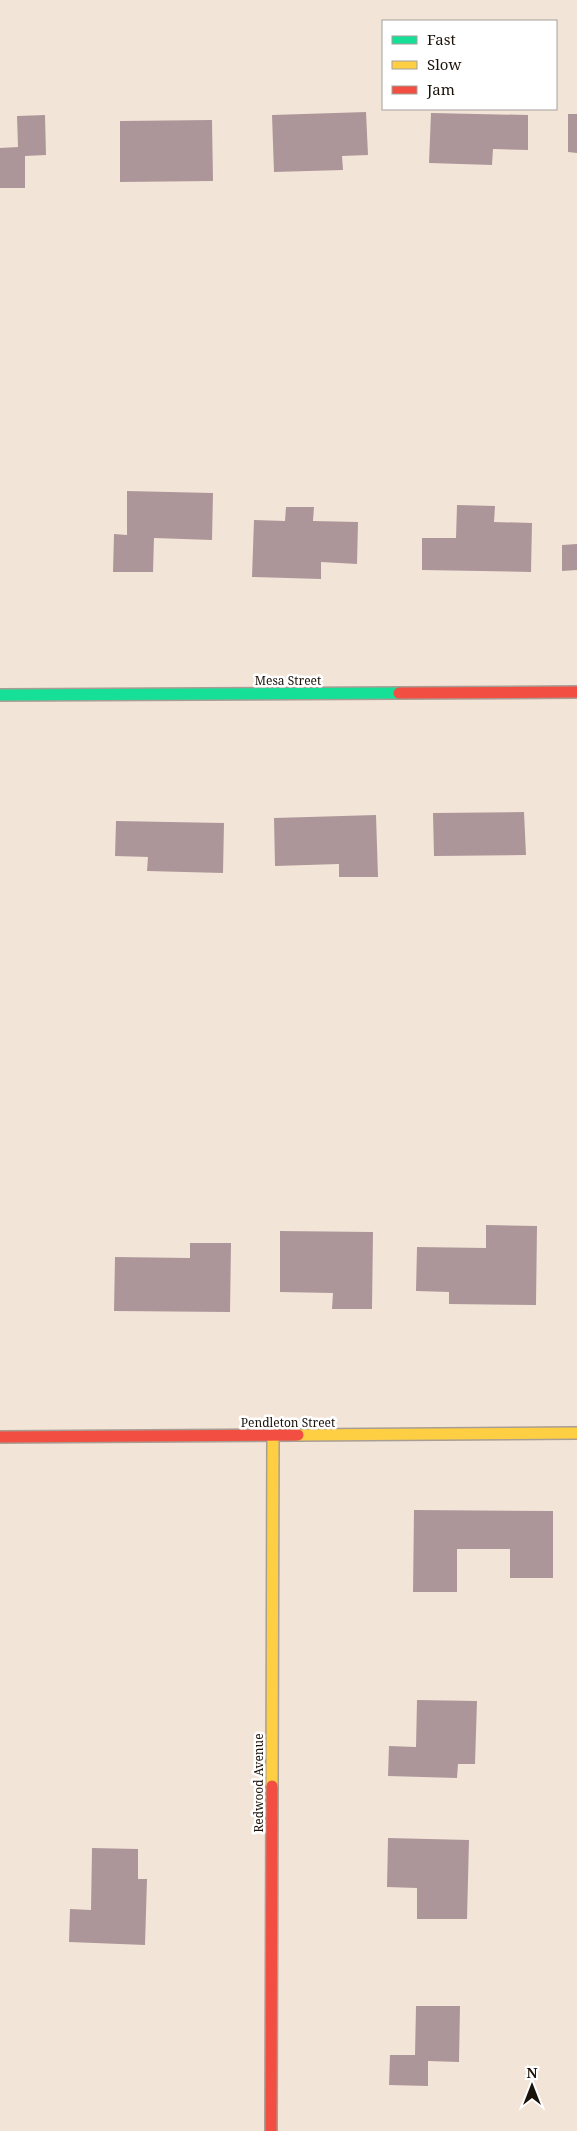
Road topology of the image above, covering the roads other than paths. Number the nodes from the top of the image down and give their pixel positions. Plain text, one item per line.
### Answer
1 (577, 692) edge
2 (0, 695) edge
3 (577, 1433) edge
4 (273, 1435) junction
5 (0, 1437) edge
6 (271, 2131) edge

1 - 2 street, Mesa Street
3 - 4 street, Pendleton Street
4 - 5 street, Pendleton Street
4 - 6 street, Redwood Avenue

